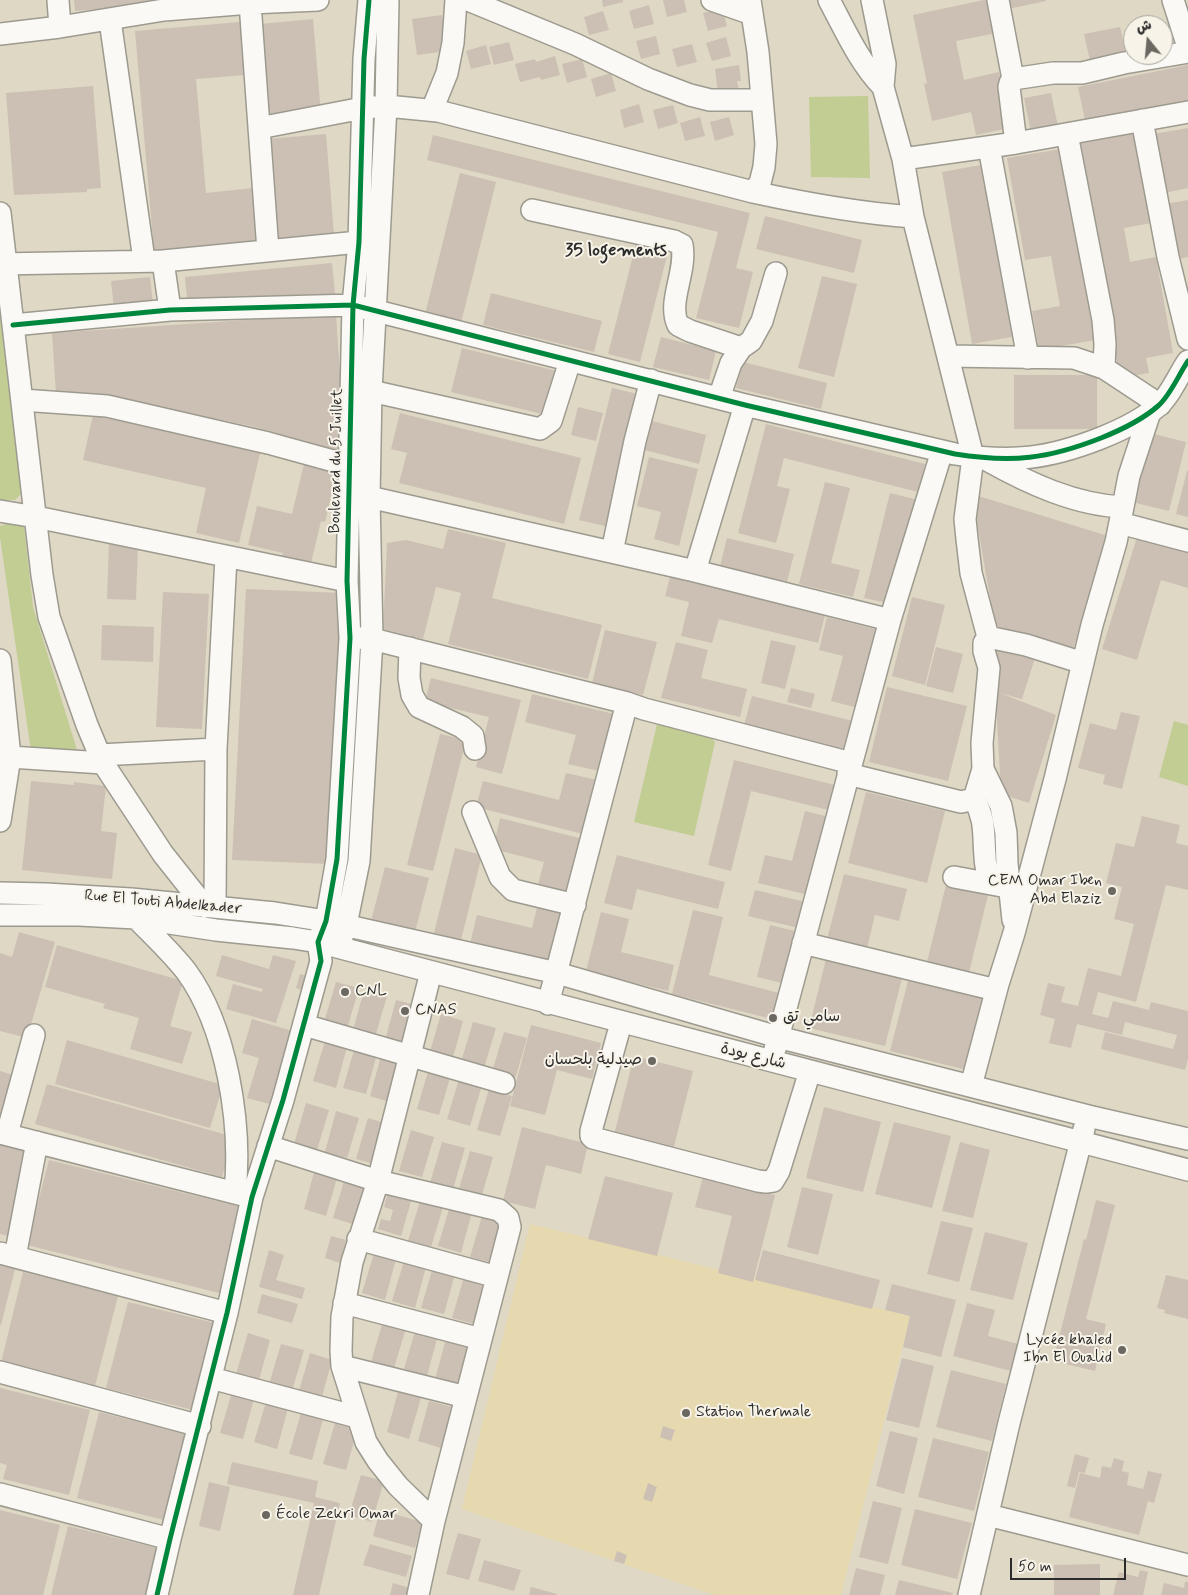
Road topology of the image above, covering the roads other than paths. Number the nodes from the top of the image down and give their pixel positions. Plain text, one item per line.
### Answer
1 (58, 0) edge
2 (318, 0) edge
3 (369, 0) edge
4 (388, 0) edge
5 (456, 0) edge
6 (468, 0) edge
7 (712, 0) edge
8 (829, 0) edge
9 (872, 0) edge
10 (998, 0) edge
11 (1173, 0) edge
12 (278, 1) edge
13 (250, 3) junction
14 (164, 5) edge
15 (751, 7) edge
16 (110, 20) junction
17 (60, 27) junction
18 (0, 34) edge
19 (1188, 47) edge
20 (1188, 52) edge
21 (1013, 79) junction
22 (883, 87) junction
23 (761, 100) junction
24 (386, 106) junction
25 (363, 108) junction
26 (432, 110) junction
27 (1188, 112) edge
28 (1142, 120) junction
29 (259, 128) junction
30 (1067, 134) junction
31 (1016, 143) junction
32 (989, 146) junction
33 (903, 159) junction
34 (753, 192) junction
35 (532, 210) dead end
36 (0, 213) edge
37 (914, 217) junction
38 (359, 242) junction
39 (268, 251) junction
40 (154, 261) junction
41 (3, 265) edge
42 (776, 274) dead end
43 (353, 304) junction
44 (170, 310) junction
45 (375, 311) junction
46 (13, 325) junction
47 (1188, 339) edge
48 (741, 348) junction
49 (948, 356) junction
50 (1028, 358) junction
51 (570, 361) junction
52 (1104, 368) junction
53 (651, 380) junction
54 (1172, 390) edge
55 (371, 391) junction
56 (719, 398) junction
57 (22, 400) junction
58 (745, 405) junction
59 (942, 451) junction
60 (979, 458) junction
61 (348, 465) junction
62 (369, 497) junction
63 (0, 511) edge
64 (1121, 515) junction
65 (36, 517) junction
66 (1188, 541) edge
67 (612, 552) junction
68 (226, 557) junction
69 (695, 571) junction
70 (347, 582) junction
71 (890, 620) junction
72 (988, 637) junction
73 (350, 638) junction
74 (372, 639) junction
75 (410, 648) junction
76 (0, 660) edge
77 (1083, 663) junction
78 (627, 703) junction
79 (216, 749) junction
80 (476, 749) dead end
81 (5, 756) edge
82 (101, 759) junction
83 (850, 769) junction
84 (983, 769) junction
85 (974, 800) junction
86 (473, 812) dead end
87 (0, 821) edge
88 (954, 877) dead end
89 (999, 885) junction
90 (0, 893) edge
91 (575, 905) junction
92 (210, 907) junction
93 (0, 916) edge
94 (136, 918) junction
95 (326, 921) junction
96 (346, 925) junction
97 (1014, 933) junction
98 (803, 943) junction
99 (326, 950) junction
100 (431, 972) junction
101 (557, 973) junction
102 (996, 990) junction
103 (548, 1004) junction
104 (622, 1023) junction
105 (304, 1025) junction
106 (34, 1034) dead end
107 (778, 1037) junction
108 (410, 1056) junction
109 (772, 1061) junction
110 (810, 1071) junction
111 (504, 1083) dead end
112 (971, 1086) junction
113 (1088, 1116) junction
114 (4, 1133) edge
115 (1188, 1139) edge
116 (37, 1142) junction
117 (1081, 1142) junction
118 (268, 1146) junction
119 (1188, 1170) edge
120 (378, 1181) junction
121 (244, 1194) junction
122 (358, 1239) junction
123 (8, 1255) edge
124 (497, 1277) junction
125 (344, 1303) junction
126 (228, 1313) junction
127 (481, 1339) junction
128 (342, 1366) junction
129 (0, 1372) edge
130 (211, 1378) junction
131 (466, 1397) junction
132 (357, 1417) junction
133 (200, 1426) junction
134 (0, 1494) edge
135 (988, 1515) junction
136 (434, 1521) junction
137 (170, 1539) junction
138 (1188, 1565) edge
139 (157, 1595) edge
140 (418, 1595) edge
141 (969, 1595) edge

1 - 17 street
2 - 12 street
3 - 25 street, Boulevard du 5 Juillet
4 - 24 street
5 - 26 street
6 - 23 street
7 - 15 street
8 - 22 street
9 - 22 street
10 - 21 street
11 - 19 street
12 - 13 street
13 - 14 street
13 - 29 street
14 - 16 street
15 - 23 street
16 - 17 street
16 - 40 street
17 - 18 street
20 - 21 street
21 - 31 street
22 - 33 street
23 - 34 street
24 - 25 street
24 - 26 street
24 - 45 street
25 - 29 street
25 - 38 street, Boulevard du 5 Juillet
26 - 34 street
27 - 28 street
28 - 30 street
28 - 47 street
29 - 39 street
30 - 31 street
30 - 52 street
31 - 32 street
32 - 33 street
32 - 50 street
33 - 37 street
34 - 37 street
35 - 48 street
36 - 41 street
37 - 49 street
38 - 39 street
38 - 43 street, Boulevard du 5 Juillet
39 - 40 street
40 - 41 street
40 - 44 street
41 - 46 street
42 - 48 street
43 - 44 street
43 - 45 street
43 - 61 street, Boulevard du 5 Juillet
44 - 46 street
45 - 51 street
45 - 55 street
46 - 57 street
48 - 56 street
49 - 50 street
49 - 60 street
50 - 52 street
51 - 53 street
51 - 55 street
52 - 54 street
53 - 56 street
53 - 67 street
54 - 60 street
54 - 64 street
55 - 62 street
56 - 58 street
57 - 61 street
57 - 65 street
58 - 59 street
58 - 69 street
59 - 60 street
59 - 71 street
60 - 64 street
60 - 72 street
61 - 70 street, Boulevard du 5 Juillet
62 - 67 street
62 - 74 street
63 - 65 street
64 - 66 street
64 - 77 street
65 - 68 street
65 - 82 street
67 - 69 street
68 - 70 street
68 - 79 street
69 - 71 street
70 - 73 street, Boulevard du 5 Juillet
71 - 83 street
72 - 77 street
72 - 84 street
73 - 74 street
73 - 95 street, Boulevard du 5 Juillet
74 - 75 street
74 - 96 street
75 - 78 street
75 - 80 street
76 - 81 street
77 - 97 street
78 - 83 street
78 - 91 street
79 - 82 street
79 - 92 street
81 - 82 street
81 - 87 street
82 - 92 street
83 - 85 street
83 - 98 street
84 - 85 street
84 - 89 street
85 - 89 street
86 - 91 street
88 - 89 street
89 - 97 street
90 - 92 street, Rue El Touti Abdelkader
91 - 101 street
92 - 95 street, Rue El Touti Abdelkader
93 - 94 street, Rue El Touti Abdelkader
94 - 99 street, Rue El Touti Abdelkader
94 - 121 street
95 - 96 street, شارع بودة
95 - 99 street, Boulevard du 5 Juillet
96 - 99 street
96 - 101 street, شارع بودة
97 - 102 street
98 - 102 street
98 - 107 street
99 - 100 street, شارع بودة
99 - 105 street
100 - 103 street, شارع بودة
100 - 108 street
101 - 103 street
101 - 107 street, شارع بودة
102 - 112 street
103 - 104 street, شارع بودة
104 - 109 street, شارع بودة
104 - 110 street
105 - 108 street
105 - 118 street
106 - 114 street
107 - 109 street
107 - 112 street, شارع بودة
108 - 111 street
108 - 120 street
109 - 110 street, شارع بودة
110 - 117 street, شارع بودة
112 - 113 street, شارع بودة
113 - 115 street, شارع بودة
113 - 117 street
114 - 116 street
116 - 121 street
116 - 123 street
117 - 119 street, شارع بودة
117 - 135 street
118 - 120 street
118 - 121 street
120 - 122 street
120 - 124 street
121 - 126 street
122 - 124 street
122 - 125 street
123 - 126 street
124 - 127 street
125 - 127 street
125 - 128 street
126 - 130 street
127 - 131 street
128 - 131 street
128 - 132 street
129 - 133 street
130 - 132 street
130 - 133 street
131 - 136 street
132 - 136 street
133 - 137 street
134 - 137 street
135 - 138 street
135 - 141 street
136 - 140 street
137 - 139 street

